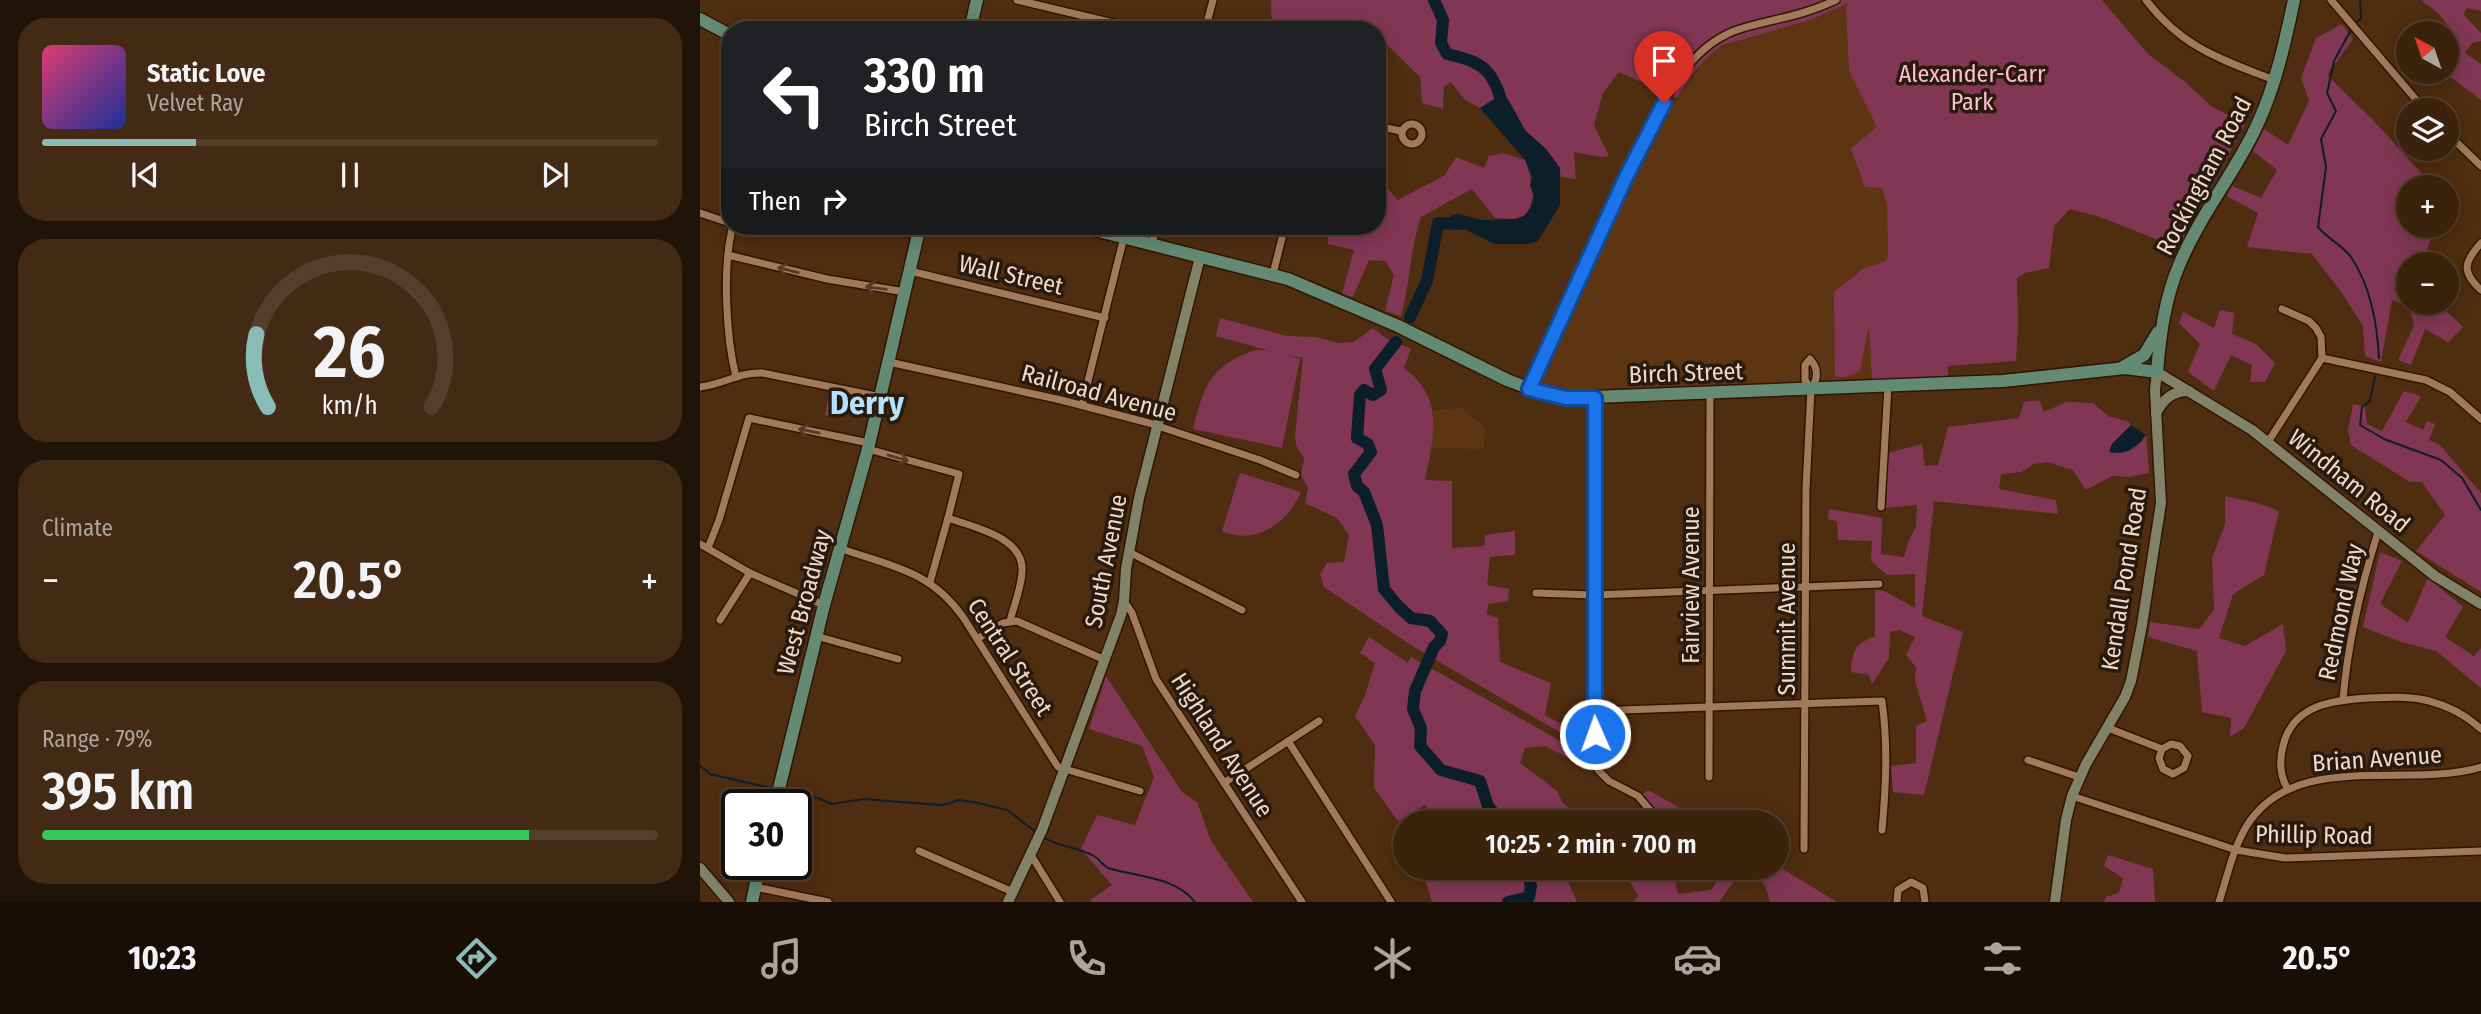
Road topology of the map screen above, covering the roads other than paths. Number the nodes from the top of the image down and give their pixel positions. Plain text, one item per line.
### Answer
1 (977, 0) edge
2 (1017, 0) edge
3 (1213, 0) edge
4 (1836, 0) edge
5 (2146, 0) edge
6 (2294, 0) edge
7 (2331, 0) edge
8 (700, 19) edge
9 (972, 21) edge
10 (1105, 21) edge
11 (1207, 21) edge
12 (721, 30) edge
13 (2274, 80) junction
14 (2415, 98) edge
15 (1386, 128) edge
16 (1401, 131) dead end
17 (2459, 145) edge
18 (2481, 166) edge
19 (700, 213) edge
20 (721, 220) edge
21 (730, 235) edge
22 (918, 235) edge
23 (1116, 235) edge
24 (1154, 235) edge
25 (1283, 235) edge
26 (1124, 237) junction
27 (2481, 243) edge
28 (1152, 244) junction
29 (728, 255) junction
30 (1200, 257) junction
31 (909, 271) junction
32 (1272, 274) junction
33 (2481, 290) edge
34 (905, 292) junction
35 (2282, 309) dead end
36 (1104, 318) junction
37 (2163, 322) junction
38 (2322, 359) junction
39 (889, 362) junction
40 (2118, 368) junction
41 (2157, 372) junction
42 (736, 376) junction
43 (1888, 386) junction
44 (700, 387) edge
45 (1529, 389) junction
46 (1811, 389) junction
47 (2190, 391) junction
48 (1710, 393) junction
49 (881, 397) junction
50 (1595, 398) junction
51 (1082, 405) junction
52 (2157, 413) junction
53 (2481, 419) edge
54 (1156, 426) junction
55 (2268, 442) junction
56 (869, 446) junction
57 (1296, 475) dead end
58 (1881, 507) dead end
59 (948, 518) junction
60 (2378, 532) junction
61 (700, 544) edge
62 (708, 548) junction
63 (839, 548) junction
64 (1129, 552) junction
65 (750, 573) junction
66 (930, 582) junction
67 (1878, 584) dead end
68 (1806, 587) junction
69 (1711, 592) junction
70 (1536, 593) dead end
71 (1594, 596) junction
72 (1124, 601) junction
73 (2481, 604) edge
74 (824, 605) junction
75 (1242, 610) dead end
76 (720, 620) dead end
77 (1010, 621) junction
78 (816, 636) junction
79 (977, 639) junction
80 (898, 659) dead end
81 (1105, 660) junction
82 (2343, 699) junction
83 (1807, 704) junction
84 (1709, 707) junction
85 (1593, 711) junction
86 (1319, 721) dead end
87 (2108, 728) junction
88 (2481, 730) edge
89 (1288, 741) junction
90 (2162, 749) junction
91 (2028, 760) dead end
92 (2481, 767) edge
93 (1065, 769) junction
94 (1709, 777) dead end
95 (2079, 777) junction
96 (1224, 783) junction
97 (2287, 788) junction
98 (778, 789) edge
99 (1140, 791) dead end
100 (2072, 796) junction
101 (1650, 810) edge
102 (1882, 830) dead end
103 (1804, 849) dead end
104 (2236, 850) junction
105 (919, 851) dead end
106 (2481, 851) edge
107 (1031, 855) junction
108 (700, 868) edge
109 (757, 880) edge
110 (755, 887) junction
111 (1010, 897) edge
112 (729, 902) edge
113 (751, 902) edge
114 (828, 902) edge
115 (1060, 902) edge
116 (1302, 902) edge
117 (1391, 902) edge
118 (1897, 902) edge
119 (1925, 902) edge
120 (2055, 902) edge
121 (2218, 902) edge

1 - 9 main road
2 - 10 street
3 - 11 street
4 - 45 street
5 - 13 street
6 - 13 main road, Rockingham Road
7 - 14 street
8 - 12 main road
13 - 37 main road, Rockingham Road
15 - 16 street
17 - 18 street
19 - 20 street
21 - 29 street
22 - 31 main road, West Broadway
23 - 26 main road, Birch Street
24 - 28 street
25 - 32 street
26 - 28 main road, Birch Street
26 - 36 street
27 - 33 street
28 - 30 main road, Birch Street
34 -> 29 street
29 - 42 street
30 - 32 main road, Birch Street
30 - 54 street, South Avenue
31 - 34 main road, West Broadway
31 - 36 street, Wall Street
32 - 45 main road, Birch Street
34 - 39 main road, West Broadway
35 - 38 street
36 - 51 street
37 - 40 main road
37 - 41 main road, Rockingham Road
38 - 53 street
38 - 55 street
39 - 49 main road, West Broadway
39 - 51 street, Railroad Avenue
40 - 41 main road, Birch Street
40 - 43 main road, Birch Street
41 - 47 street, Windham Road
41 - 52 street, Kendall Pond Road
42 - 44 street
42 - 49 street
43 - 46 main road, Birch Street
43 - 58 street
45 - 50 main road, Birch Street
46 - 48 main road, Birch Street
46 - 68 street, Summit Avenue
47 - 52 street
47 - 55 street, Windham Road
48 - 50 main road, Birch Street
48 - 69 street, Fairview Avenue
49 - 56 main road, West Broadway
50 - 71 street
51 - 54 street, Railroad Avenue
52 - 87 street, Kendall Pond Road
54 - 57 street, Railroad Avenue
54 - 64 street, South Avenue
55 - 60 street, Windham Road
56 -> 59 street
56 -> 62 street
56 - 63 main road, West Broadway
59 - 66 street
59 - 77 street
60 - 73 street, Windham Road
60 - 82 street, Redmond Way
61 - 62 street
62 - 65 street
63 - 66 street, Central Street
63 - 74 main road, West Broadway
64 - 72 street, South Avenue
64 - 75 street
65 - 74 street
65 - 76 street
66 - 79 street, Central Street
67 - 68 street
68 - 69 street
68 - 83 street, Summit Avenue
69 - 71 street
69 - 84 street, Fairview Avenue
70 - 71 street
71 - 85 street
72 - 81 street, South Avenue
72 - 96 street, Highland Avenue
74 - 78 main road, West Broadway
77 - 79 street
77 - 81 street
78 - 80 street
78 - 98 main road, West Broadway
79 - 93 street, Central Street
81 - 93 street, South Avenue
82 - 88 street
82 - 97 street
83 - 84 street
83 - 102 street
83 - 103 street, Summit Avenue
84 - 85 street
84 - 94 street, Fairview Avenue
85 - 101 street
86 - 89 street
87 - 90 street
87 - 95 street, Kendall Pond Road
89 - 96 street
89 - 117 street
90 - 90 street
91 - 95 street
92 - 97 street, Brian Avenue
93 - 99 street
93 - 107 street, South Avenue
95 - 100 street, Kendall Pond Road
96 - 116 street, Highland Avenue
97 - 104 street, Brian Avenue
100 - 104 street, Phillip Road
100 - 120 street, Kendall Pond Road
104 - 106 street, Phillip Road
104 - 121 street, Brian Avenue
105 - 111 street
107 - 111 street, South Avenue
107 - 115 street
108 - 112 street
109 - 110 main road
110 - 113 main road
110 - 114 street
118 - 119 street

